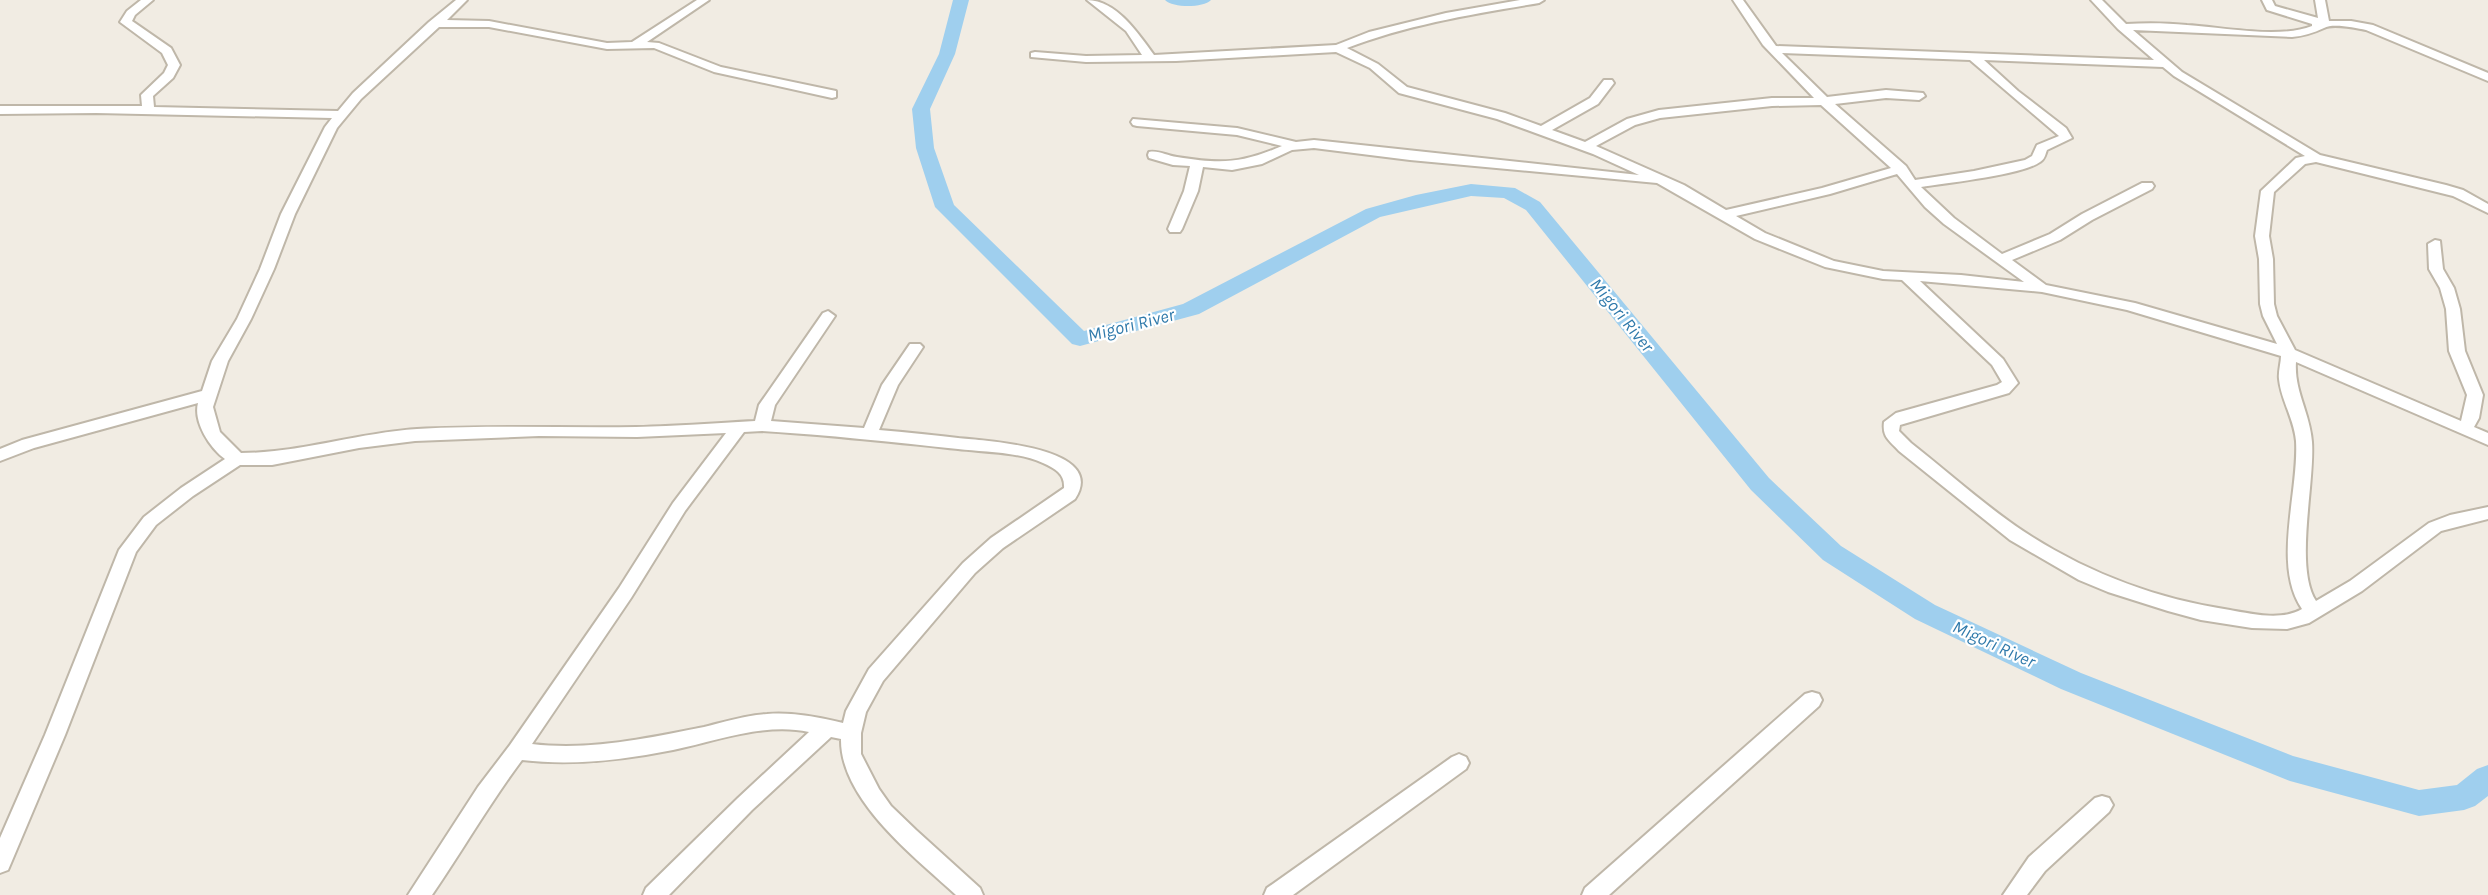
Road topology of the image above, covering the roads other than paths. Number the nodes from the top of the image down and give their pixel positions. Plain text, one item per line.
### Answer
1 (148, 0) edge
2 (462, 0) edge
3 (704, 0) edge
4 (1092, 0) edge
5 (1539, 0) edge
6 (1738, 0) edge
7 (2096, 0) edge
8 (2267, 0) edge
9 (2320, 0) edge
10 (433, 24) junction
11 (2322, 24) junction
12 (2122, 27) junction
13 (636, 44) junction
14 (1338, 48) junction
15 (1773, 49) junction
16 (1035, 55) dead end
17 (1973, 57) junction
18 (1150, 58) junction
19 (2165, 64) junction
20 (2488, 77) edge
21 (1608, 83) dead end
22 (832, 94) dead end
23 (1919, 96) dead end
24 (1826, 101) junction
25 (0, 110) edge
26 (149, 110) junction
27 (339, 115) junction
28 (1137, 122) dead end
29 (1544, 130) junction
30 (1295, 146) junction
31 (1587, 147) junction
32 (1154, 155) dead end
33 (2316, 158) junction
34 (1197, 164) junction
35 (1901, 169) junction
36 (1661, 180) junction
37 (1914, 184) junction
38 (2147, 186) dead end
39 (2488, 209) edge
40 (1723, 215) junction
41 (1175, 229) dead end
42 (2435, 244) dead end
43 (2002, 259) junction
44 (1906, 276) junction
45 (2042, 288) junction
46 (828, 316) dead end
47 (915, 347) dead end
48 (2289, 353) junction
49 (207, 394) junction
50 (137, 413) junction
51 (762, 426) junction
52 (739, 427) junction
53 (2465, 429) junction
54 (869, 435) junction
55 (2488, 439) edge
56 (0, 442) edge
57 (0, 455) edge
58 (237, 459) junction
59 (2488, 513) edge
60 (2314, 612) junction
61 (1812, 700) dead end
62 (827, 728) junction
63 (850, 733) junction
64 (517, 751) junction
65 (1459, 763) dead end
66 (2102, 805) dead end
67 (0, 863) edge
68 (419, 895) edge
69 (654, 895) edge
70 (972, 895) edge
71 (1275, 895) edge
72 (1593, 895) edge
73 (2014, 895) edge

1 - 26 street
2 - 10 street
3 - 13 street
4 - 18 street
5 - 14 street
6 - 15 street
7 - 12 street
8 - 11 street
9 - 11 street
10 - 13 street
10 - 27 street
11 - 12 street
11 - 20 street
12 - 19 street
13 - 22 street
14 - 18 street
14 - 29 street
15 - 17 street
15 - 24 street
16 - 18 street
17 - 19 street
17 - 37 street
19 - 33 street
21 - 29 street
23 - 24 street
24 - 31 street
24 - 35 street
25 - 26 street
26 - 27 street
27 - 49 street
28 - 30 street
29 - 31 street
30 - 34 street
30 - 36 street
31 - 36 street
32 - 34 street
33 - 39 street
33 - 48 street
34 - 41 street
35 - 37 street
35 - 40 street
36 - 40 street
37 - 43 street
38 - 43 street
40 - 44 street
42 - 53 street
43 - 45 street
44 - 45 street
44 - 60 street
45 - 48 street
46 - 51 street
47 - 54 street
48 - 53 street
48 - 60 street
49 - 50 street
49 - 58 street
50 - 56 street
50 - 57 street
51 - 52 street
51 - 54 street
52 - 58 street
52 - 64 street
53 - 55 street
54 - 63 street
58 - 67 street
59 - 60 street
61 - 72 street
62 - 63 street
62 - 64 street
62 - 69 street
63 - 70 street
64 - 68 street
65 - 71 street
66 - 73 street

